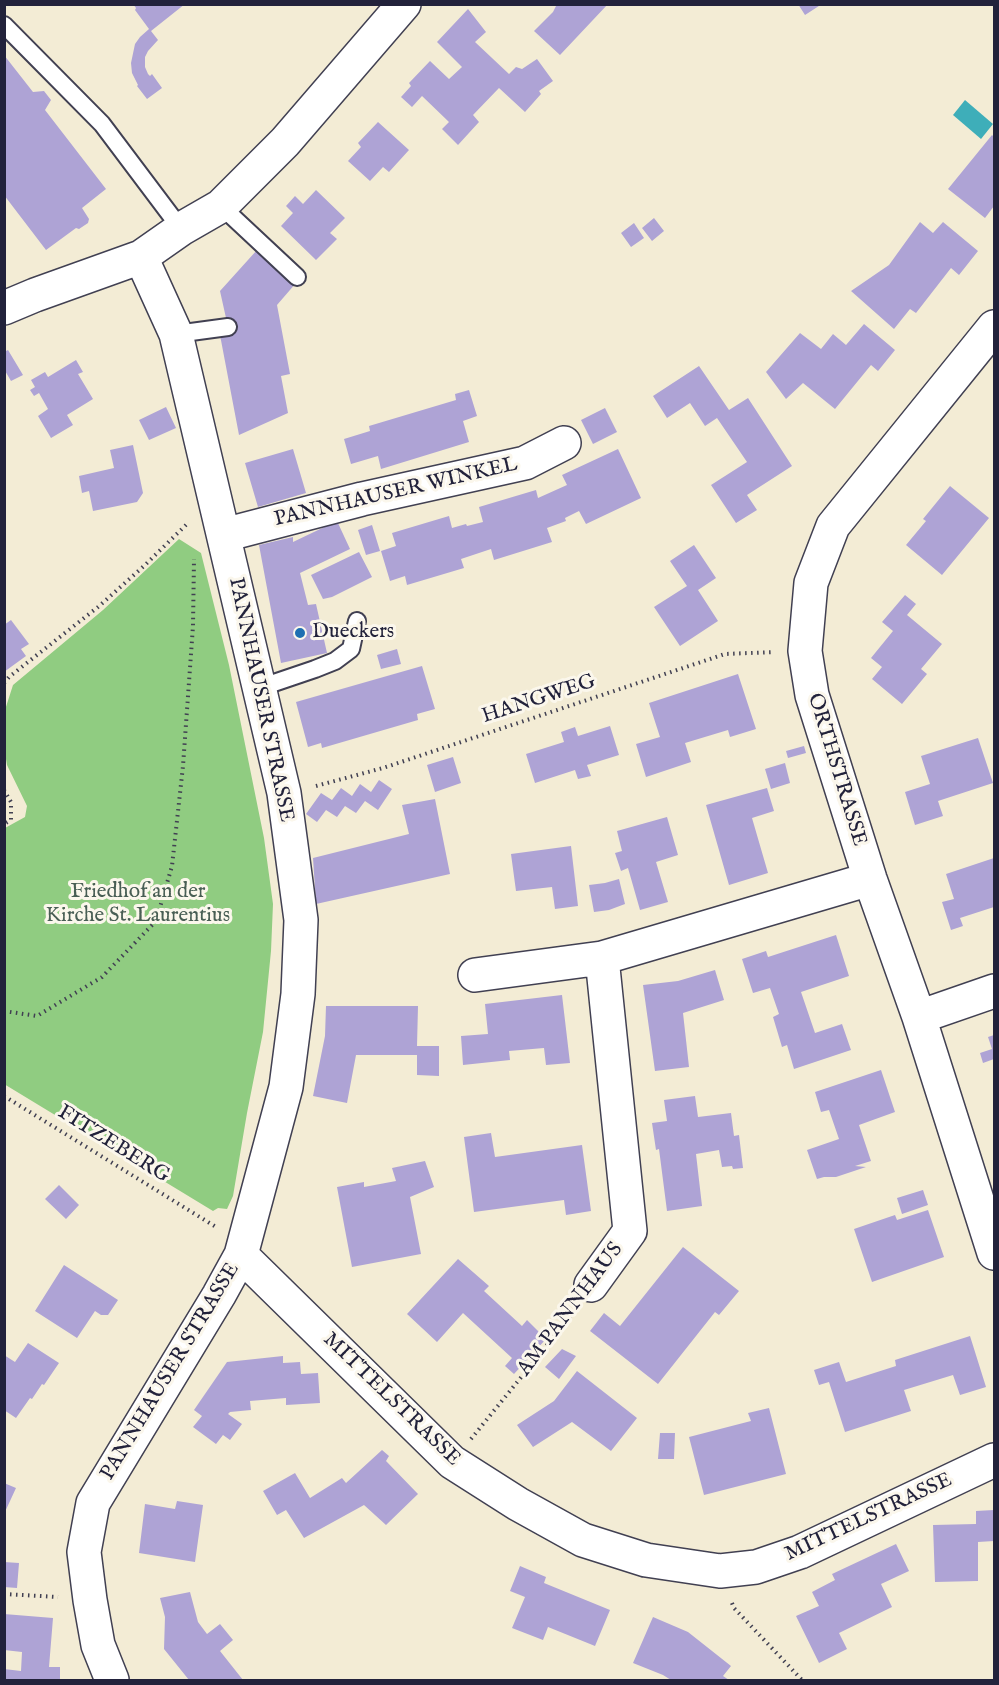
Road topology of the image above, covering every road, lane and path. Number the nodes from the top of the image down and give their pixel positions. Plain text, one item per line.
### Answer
1 (404, 4) edge
2 (4, 25) edge
3 (221, 206) junction
4 (181, 229) junction
5 (141, 257) junction
6 (297, 277) dead end
7 (4, 308) edge
8 (228, 327) dead end
9 (994, 327) edge
10 (176, 334) junction
11 (564, 443) dead end
12 (214, 531) junction
13 (194, 555) dead end
14 (357, 621) dead end
15 (805, 651) junction
16 (4, 683) edge
17 (259, 688) junction
18 (4, 790) edge
19 (284, 793) junction
20 (4, 824) edge
21 (870, 879) junction
22 (602, 958) junction
23 (475, 975) dead end
24 (994, 991) edge
25 (4, 1011) edge
26 (919, 1017) junction
27 (4, 1096) edge
28 (205, 1220) dead end
29 (994, 1253) edge
30 (241, 1255) junction
31 (591, 1285) joint
32 (994, 1460) edge
33 (452, 1462) junction
34 (720, 1571) junction
35 (4, 1594) edge
36 (90, 1600) junction
37 (112, 1680) edge
38 (802, 1680) edge

1 - 3 street
2 - 4 lane
3 - 4 street
3 - 6 lane
4 - 5 street
5 - 7 street
5 - 10 street, PANNHAUSER STRASSE
8 - 10 lane
9 - 15 street, ORTHSTRASSE
10 - 12 street, PANNHAUSER STRASSE
11 - 12 street, PANNHAUSER WINKEL
12 - 16 path
12 - 17 street, PANNHAUSER STRASSE
13 - 25 path
14 - 17 lane
15 - 19 path, HANGWEG
15 - 21 street, ORTHSTRASSE
17 - 19 street, PANNHAUSER STRASSE
18 - 20 path
19 - 30 street, PANNHAUSER STRASSE
21 - 22 street
21 - 26 street, ORTHSTRASSE
22 - 23 street
22 - 31 street, AM PANNHAUS
24 - 26 street
26 - 29 street, ORTHSTRASSE
27 - 28 path, FITZEBERG
30 - 33 street, MITTELSTRASSE
30 - 36 street, PANNHAUSER STRASSE
31 - 33 path, AM PANNHAUS
32 - 34 street, MITTELSTRASSE
33 - 34 street, MITTELSTRASSE
34 - 38 path
35 - 36 path
36 - 37 street, PANNHAUSER STRASSE

